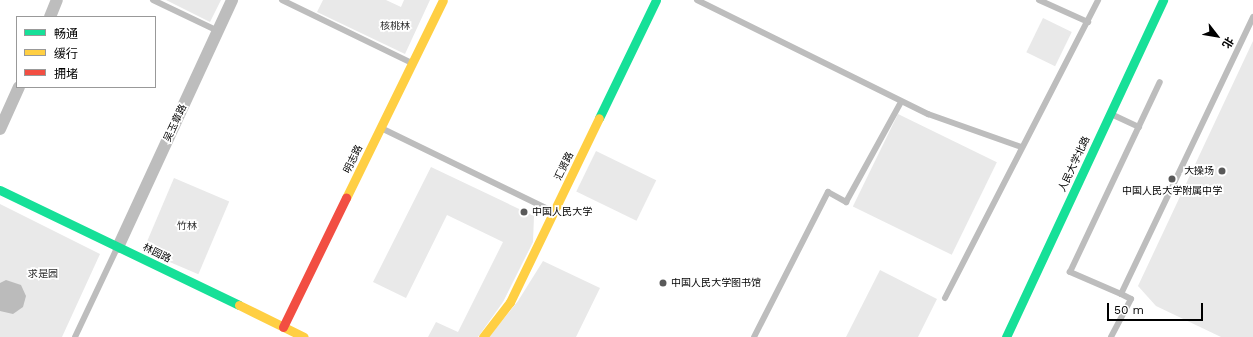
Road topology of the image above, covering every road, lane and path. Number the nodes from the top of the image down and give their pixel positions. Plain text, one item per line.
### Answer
1 (57, 0) edge
2 (153, 0) edge
3 (232, 0) edge
4 (282, 0) edge
5 (443, 0) edge
6 (656, 0) edge
7 (697, 0) edge
8 (1039, 0) edge
9 (1098, 0) edge
10 (1163, 0) edge
11 (708, 2) edge
12 (50, 16) edge
13 (1253, 17) edge
14 (1088, 22) junction
15 (218, 31) junction
16 (412, 63) junction
17 (1160, 82) dead end
18 (18, 88) edge
19 (901, 102) junction
20 (4, 111) edge
21 (1110, 114) junction
22 (380, 127) junction
23 (1139, 127) junction
24 (0, 129) edge
25 (1021, 147) junction
26 (0, 190) edge
27 (554, 212) junction
28 (118, 247) junction
29 (1121, 294) junction
30 (945, 298) dead end
31 (283, 327) junction
32 (75, 337) edge
33 (304, 337) edge
34 (483, 337) edge
35 (754, 337) edge
36 (1006, 337) edge
37 (1111, 337) edge

1 - 12 street
2 - 15 lane
3 - 15 street, 吴玉章路
4 - 16 lane
5 - 16 street, 明志路
6 - 27 street, 汇贤路
7 - 11 lane
8 - 14 lane
9 - 14 lane
10 - 21 street, 人民大学北路
11 - 19 lane
13 - 29 lane
14 - 25 lane
15 - 28 street, 吴玉章路
16 - 22 street, 明志路
17 - 23 lane
18 - 20 street
19 - 25 lane
19 - 35 lane
20 - 24 street
21 - 23 lane
21 - 36 street, 人民大学北路
22 - 27 lane
22 - 31 street, 明志路
23 - 29 lane
25 - 30 lane
26 - 28 street, 林园路
27 - 34 street, 汇贤路
28 - 31 street, 林园路
28 - 32 lane
29 - 37 lane
31 - 33 street, 林园路

